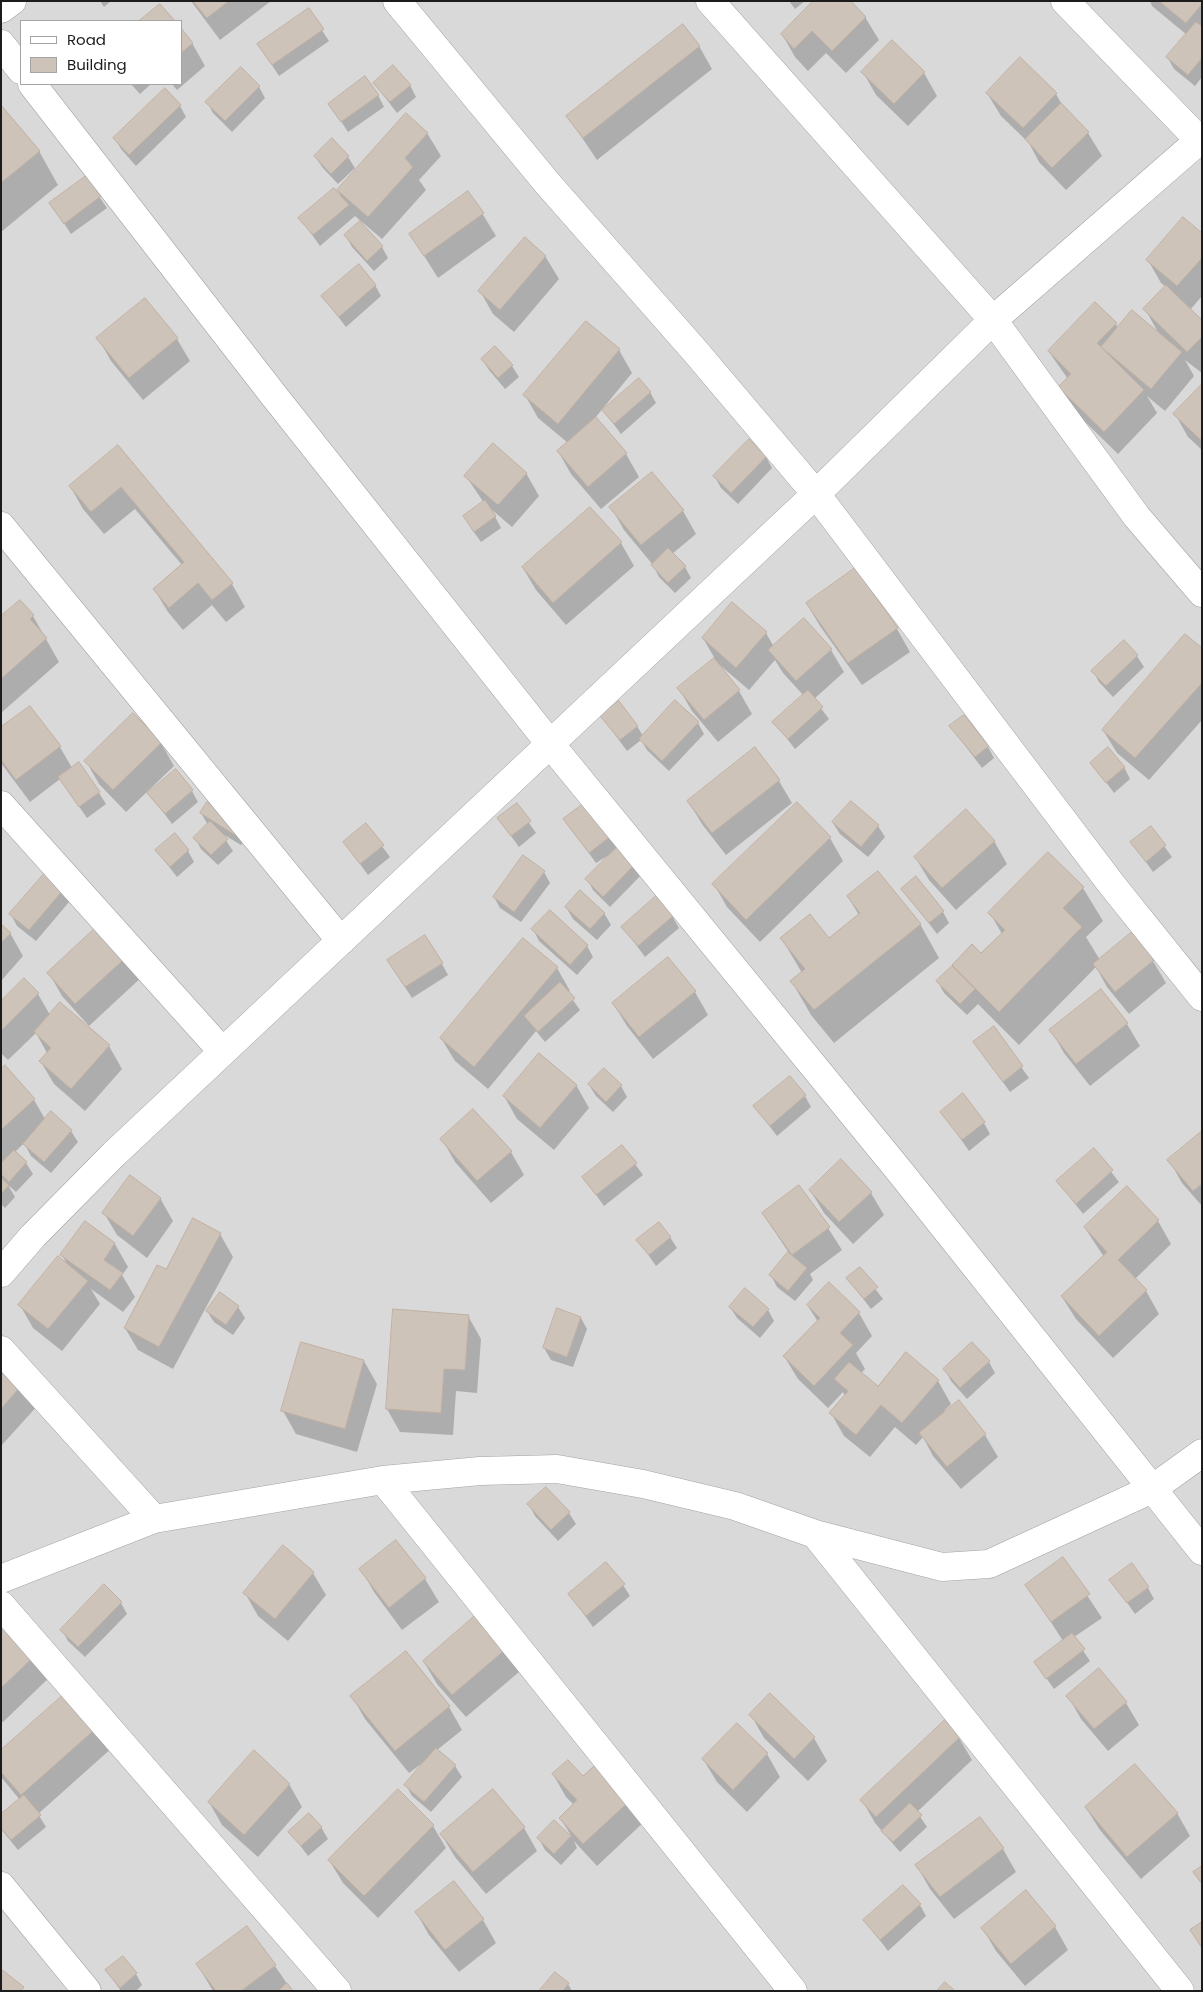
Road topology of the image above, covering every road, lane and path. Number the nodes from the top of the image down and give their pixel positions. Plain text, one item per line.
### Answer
1 (12, 1) edge
2 (397, 1) edge
3 (710, 1) edge
4 (1065, 1) edge
5 (1, 9) edge
6 (1, 44) edge
7 (20, 69) edge
8 (33, 85) edge
9 (1201, 140) edge
10 (993, 320) junction
11 (816, 494) junction
12 (1, 526) edge
13 (1202, 592) edge
14 (551, 745) junction
15 (1, 805) edge
16 (341, 941) junction
17 (1202, 997) edge
18 (222, 1051) junction
19 (1, 1273) edge
20 (1, 1350) edge
21 (1202, 1453) edge
22 (383, 1480) junction
23 (1152, 1489) junction
24 (154, 1519) junction
25 (815, 1534) junction
26 (1202, 1551) edge
27 (1, 1579) edge
28 (1, 1605) edge
29 (1, 1886) edge
30 (87, 1991) edge
31 (337, 1991) edge
32 (793, 1991) edge
33 (1180, 1991) edge

1 - 5 street
2 - 11 street
3 - 10 street
4 - 9 street
6 - 7 street
8 - 14 street
9 - 10 street
10 - 11 street
10 - 13 street
11 - 14 street
11 - 17 street
12 - 16 street
14 - 16 street
14 - 23 street
15 - 18 street
16 - 18 street
18 - 19 street
20 - 24 street
21 - 23 street
22 - 24 street
22 - 25 street
22 - 32 street
23 - 25 street
23 - 26 street
24 - 27 street
25 - 33 street
28 - 31 street
29 - 30 street

